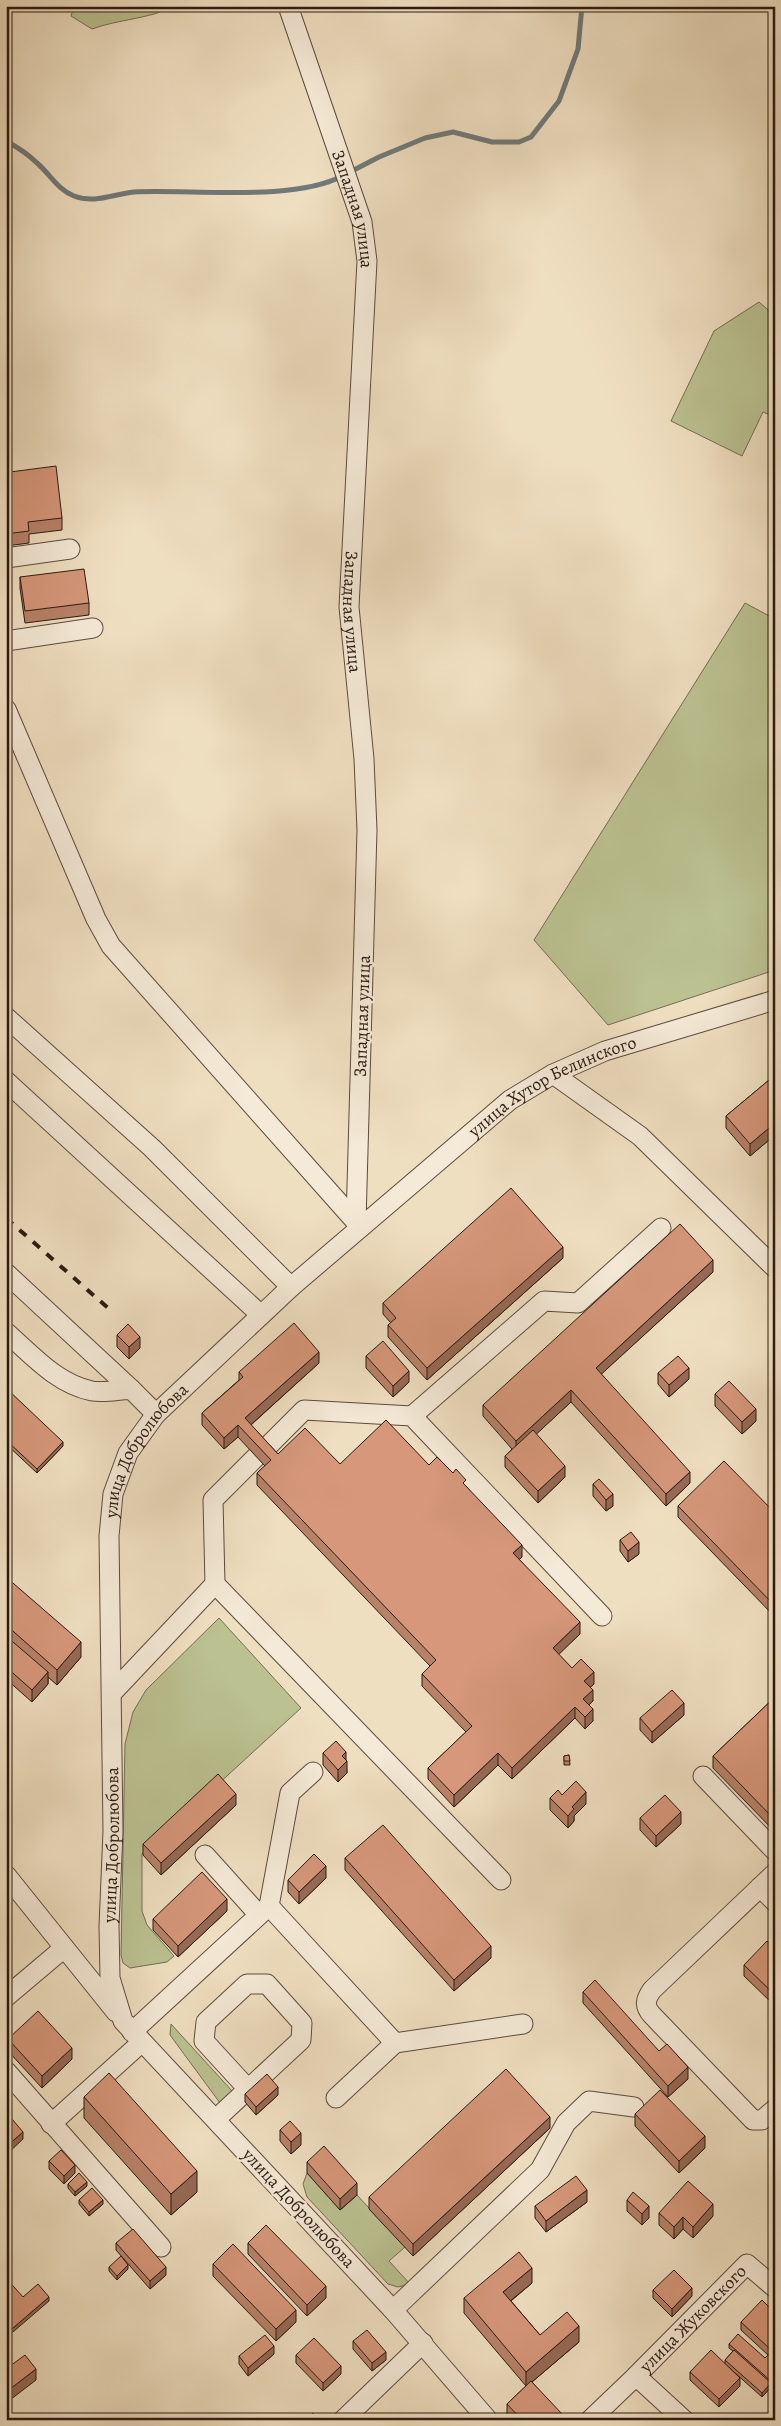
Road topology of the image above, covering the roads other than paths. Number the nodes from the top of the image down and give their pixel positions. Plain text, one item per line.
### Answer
1 (288, 6) edge
2 (70, 548) dead end
3 (6, 558) edge
4 (93, 628) dead end
5 (6, 641) edge
6 (6, 709) edge
7 (775, 1000) edge
8 (6, 1017) edge
9 (553, 1074) junction
10 (6, 1081) edge
11 (358, 1225) junction
12 (661, 1228) dead end
13 (775, 1268) edge
14 (6, 1273) edge
15 (291, 1287) junction
16 (261, 1315) junction
17 (6, 1332) edge
18 (131, 1389) junction
19 (156, 1414) junction
20 (412, 1416) junction
21 (215, 1584) junction
22 (602, 1616) dead end
23 (112, 1694) junction
24 (313, 1772) dead end
25 (703, 1776) dead end
26 (775, 1851) edge
27 (204, 1855) dead end
28 (775, 1873) edge
29 (6, 1875) edge
30 (501, 1880) dead end
31 (760, 1887) junction
32 (775, 1902) edge
33 (264, 1910) junction
34 (64, 1948) junction
35 (6, 1997) edge
36 (523, 2024) dead end
37 (132, 2032) junction
38 (395, 2043) junction
39 (6, 2071) edge
40 (248, 2089) junction
41 (336, 2098) dead end
42 (634, 2107) dead end
43 (775, 2110) edge
44 (216, 2118) junction
45 (51, 2124) junction
46 (161, 2247) dead end
47 (775, 2288) edge
48 (393, 2310) junction
49 (423, 2343) junction
50 (636, 2376) junction
51 (343, 2420) edge
52 (488, 2420) edge
53 (590, 2420) edge
54 (684, 2420) edge

1 - 11 street, Западная улица
2 - 3 street
4 - 5 street
6 - 11 street
7 - 9 street, улица Хутор Белинского
8 - 15 street
9 - 11 street, улица Хутор Белинского
9 - 13 street
10 - 16 street
11 - 15 street, улица Добролюбова
12 - 20 street
14 - 18 street
15 - 16 street, улица Добролюбова
16 - 19 street, улица Добролюбова
17 - 18 street
18 - 19 street
19 - 23 street, улица Добролюбова
20 - 21 street
20 - 22 street
21 - 23 street
21 - 30 street
23 - 37 street, улица Добролюбова
24 - 33 street
25 - 26 street
27 - 33 street
28 - 31 street
29 - 34 street
31 - 32 street
31 - 43 street
33 - 37 street
33 - 38 street
34 - 35 street
34 - 37 street
36 - 38 street
37 - 44 street, улица Добролюбова
37 - 45 street
38 - 41 street
39 - 45 street
40 - 40 street
40 - 44 street
42 - 48 street
44 - 48 street, улица Добролюбова
45 - 46 street
47 - 50 street, улица Жуковского
48 - 49 street, улица Добролюбова
49 - 51 street
49 - 52 street, улица Добролюбова
50 - 53 street
50 - 54 street

